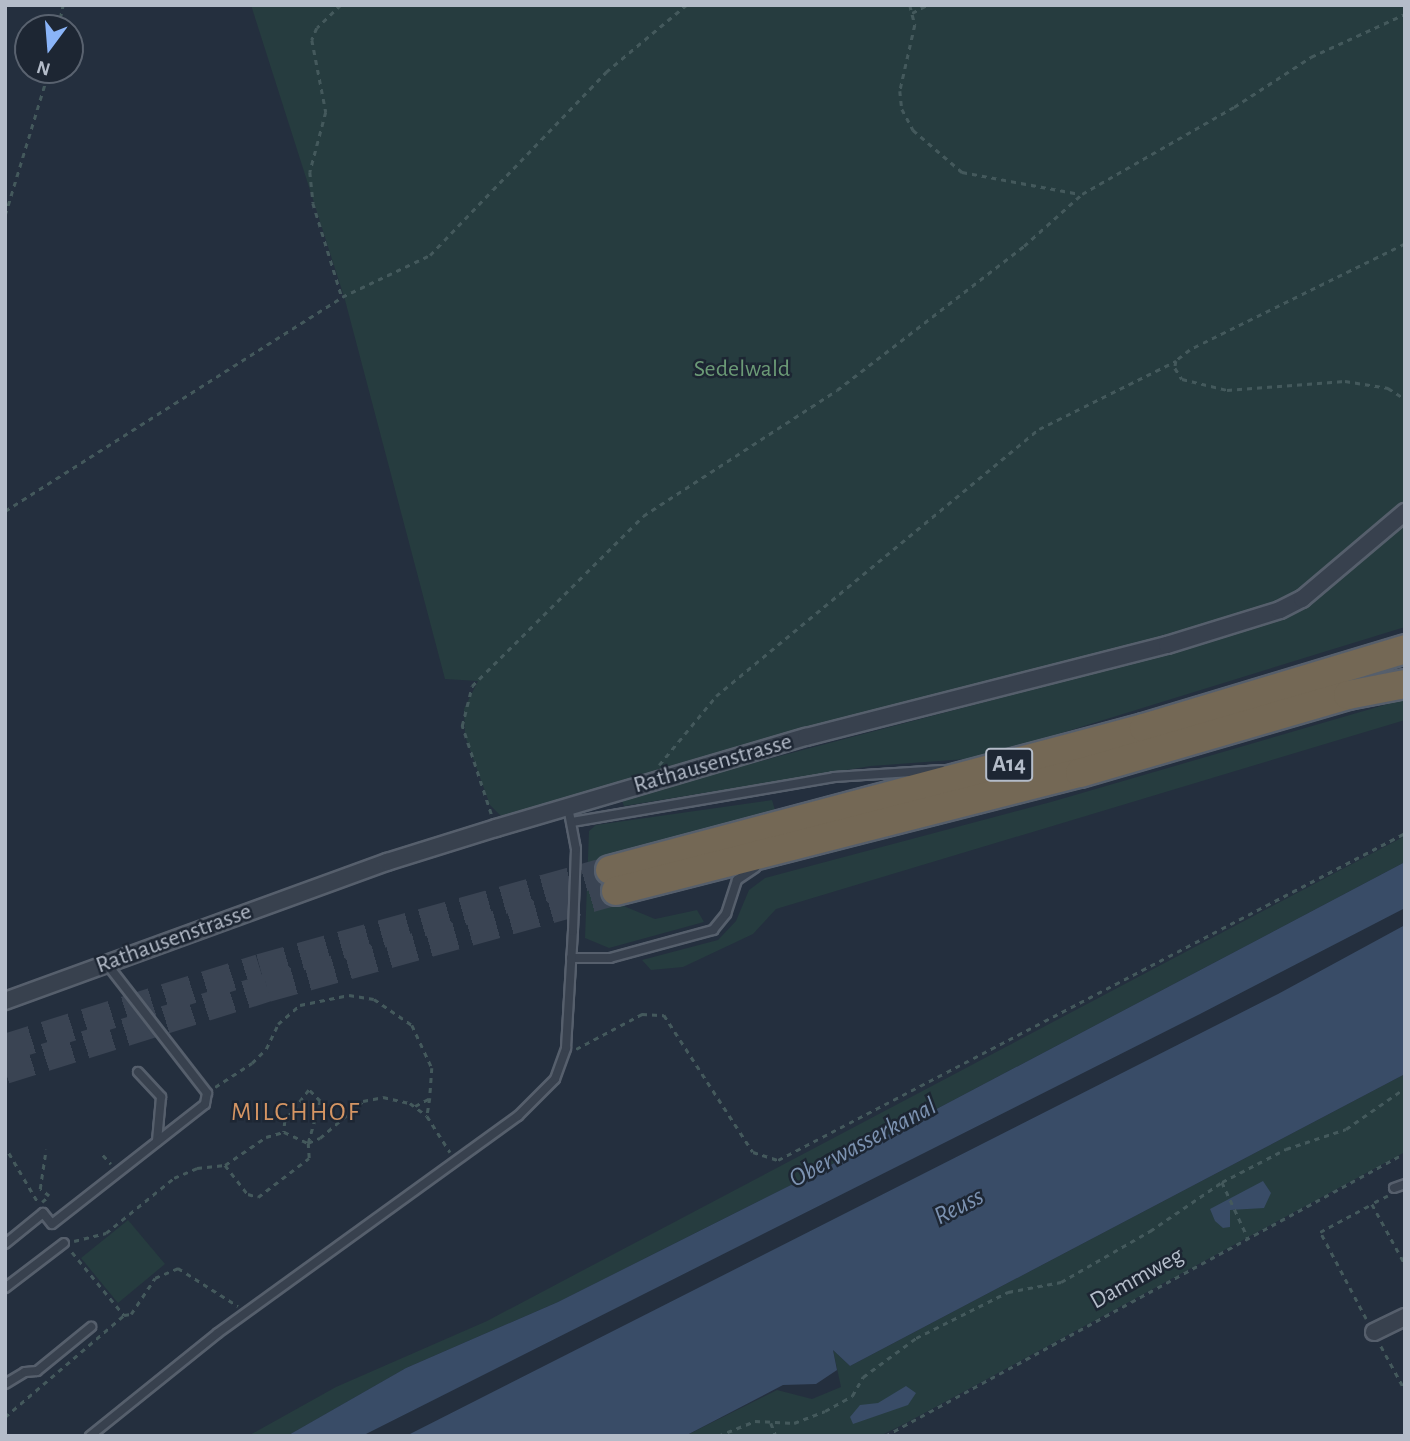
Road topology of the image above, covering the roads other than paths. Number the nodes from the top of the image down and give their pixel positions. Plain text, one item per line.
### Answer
1 (1405, 512) edge
2 (1405, 649) edge
3 (1405, 673) edge
4 (1405, 684) edge
5 (1348, 695) junction
6 (990, 770) junction
7 (570, 814) junction
8 (769, 864) dead end
9 (571, 958) junction
10 (107, 964) junction
11 (5, 1001) edge
12 (138, 1072) dead end
13 (157, 1141) junction
14 (1405, 1184) edge
15 (1394, 1188) road end
16 (64, 1243) road end
17 (5, 1244) edge
18 (5, 1288) edge
19 (1405, 1317) edge
20 (90, 1326) dead end
21 (1374, 1332) road end
22 (5, 1384) edge
23 (90, 1436) edge

1 - 7 street, Rathausenstrasse
2 - 6 highway, A14
3 - 5 highway, A14
4 - 5 highway, A14
5 - 6 highway, A14
6 - 7 lane
7 - 9 lane
7 - 10 street, Rathausenstrasse
8 - 9 lane
9 - 23 lane
10 - 11 street, Rathausenstrasse
10 - 13 lane
12 - 13 lane
13 - 17 lane
14 - 15 lane
16 - 18 lane
19 - 21 street
20 - 22 lane

